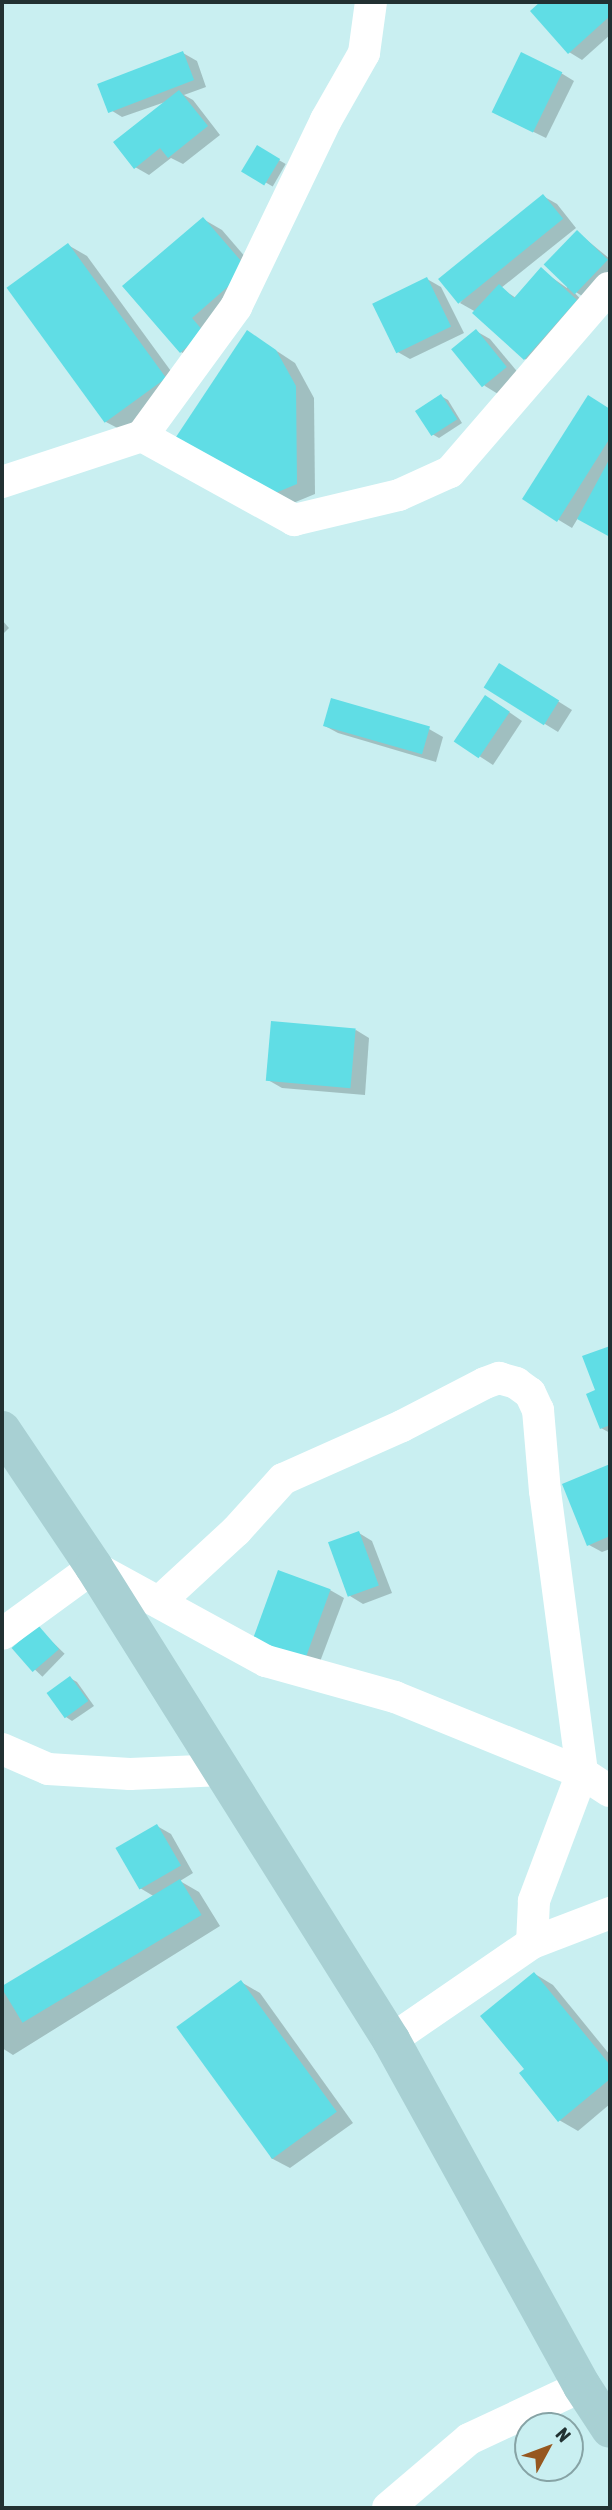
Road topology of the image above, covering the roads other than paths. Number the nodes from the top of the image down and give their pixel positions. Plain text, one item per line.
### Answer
1 (371, 2) edge
2 (609, 288) edge
3 (142, 436) junction
4 (2, 482) edge
5 (2, 1430) edge
6 (94, 1566) junction
7 (159, 1602) junction
8 (2, 1634) edge
9 (2, 1749) edge
10 (223, 1770) junction
11 (582, 1773) junction
12 (610, 1791) edge
13 (610, 1913) edge
14 (531, 1942) junction
15 (391, 2040) junction
16 (582, 2386) junction
17 (610, 2429) edge
18 (388, 2508) edge

1 - 3 street
2 - 3 street
3 - 4 street
5 - 6 main road
6 - 7 street
6 - 8 street
6 - 10 main road
7 - 11 street
7 - 11 street
9 - 10 street
10 - 15 main road
11 - 12 street
11 - 14 street
13 - 14 street
14 - 15 street
15 - 16 main road
16 - 17 main road
16 - 18 street

